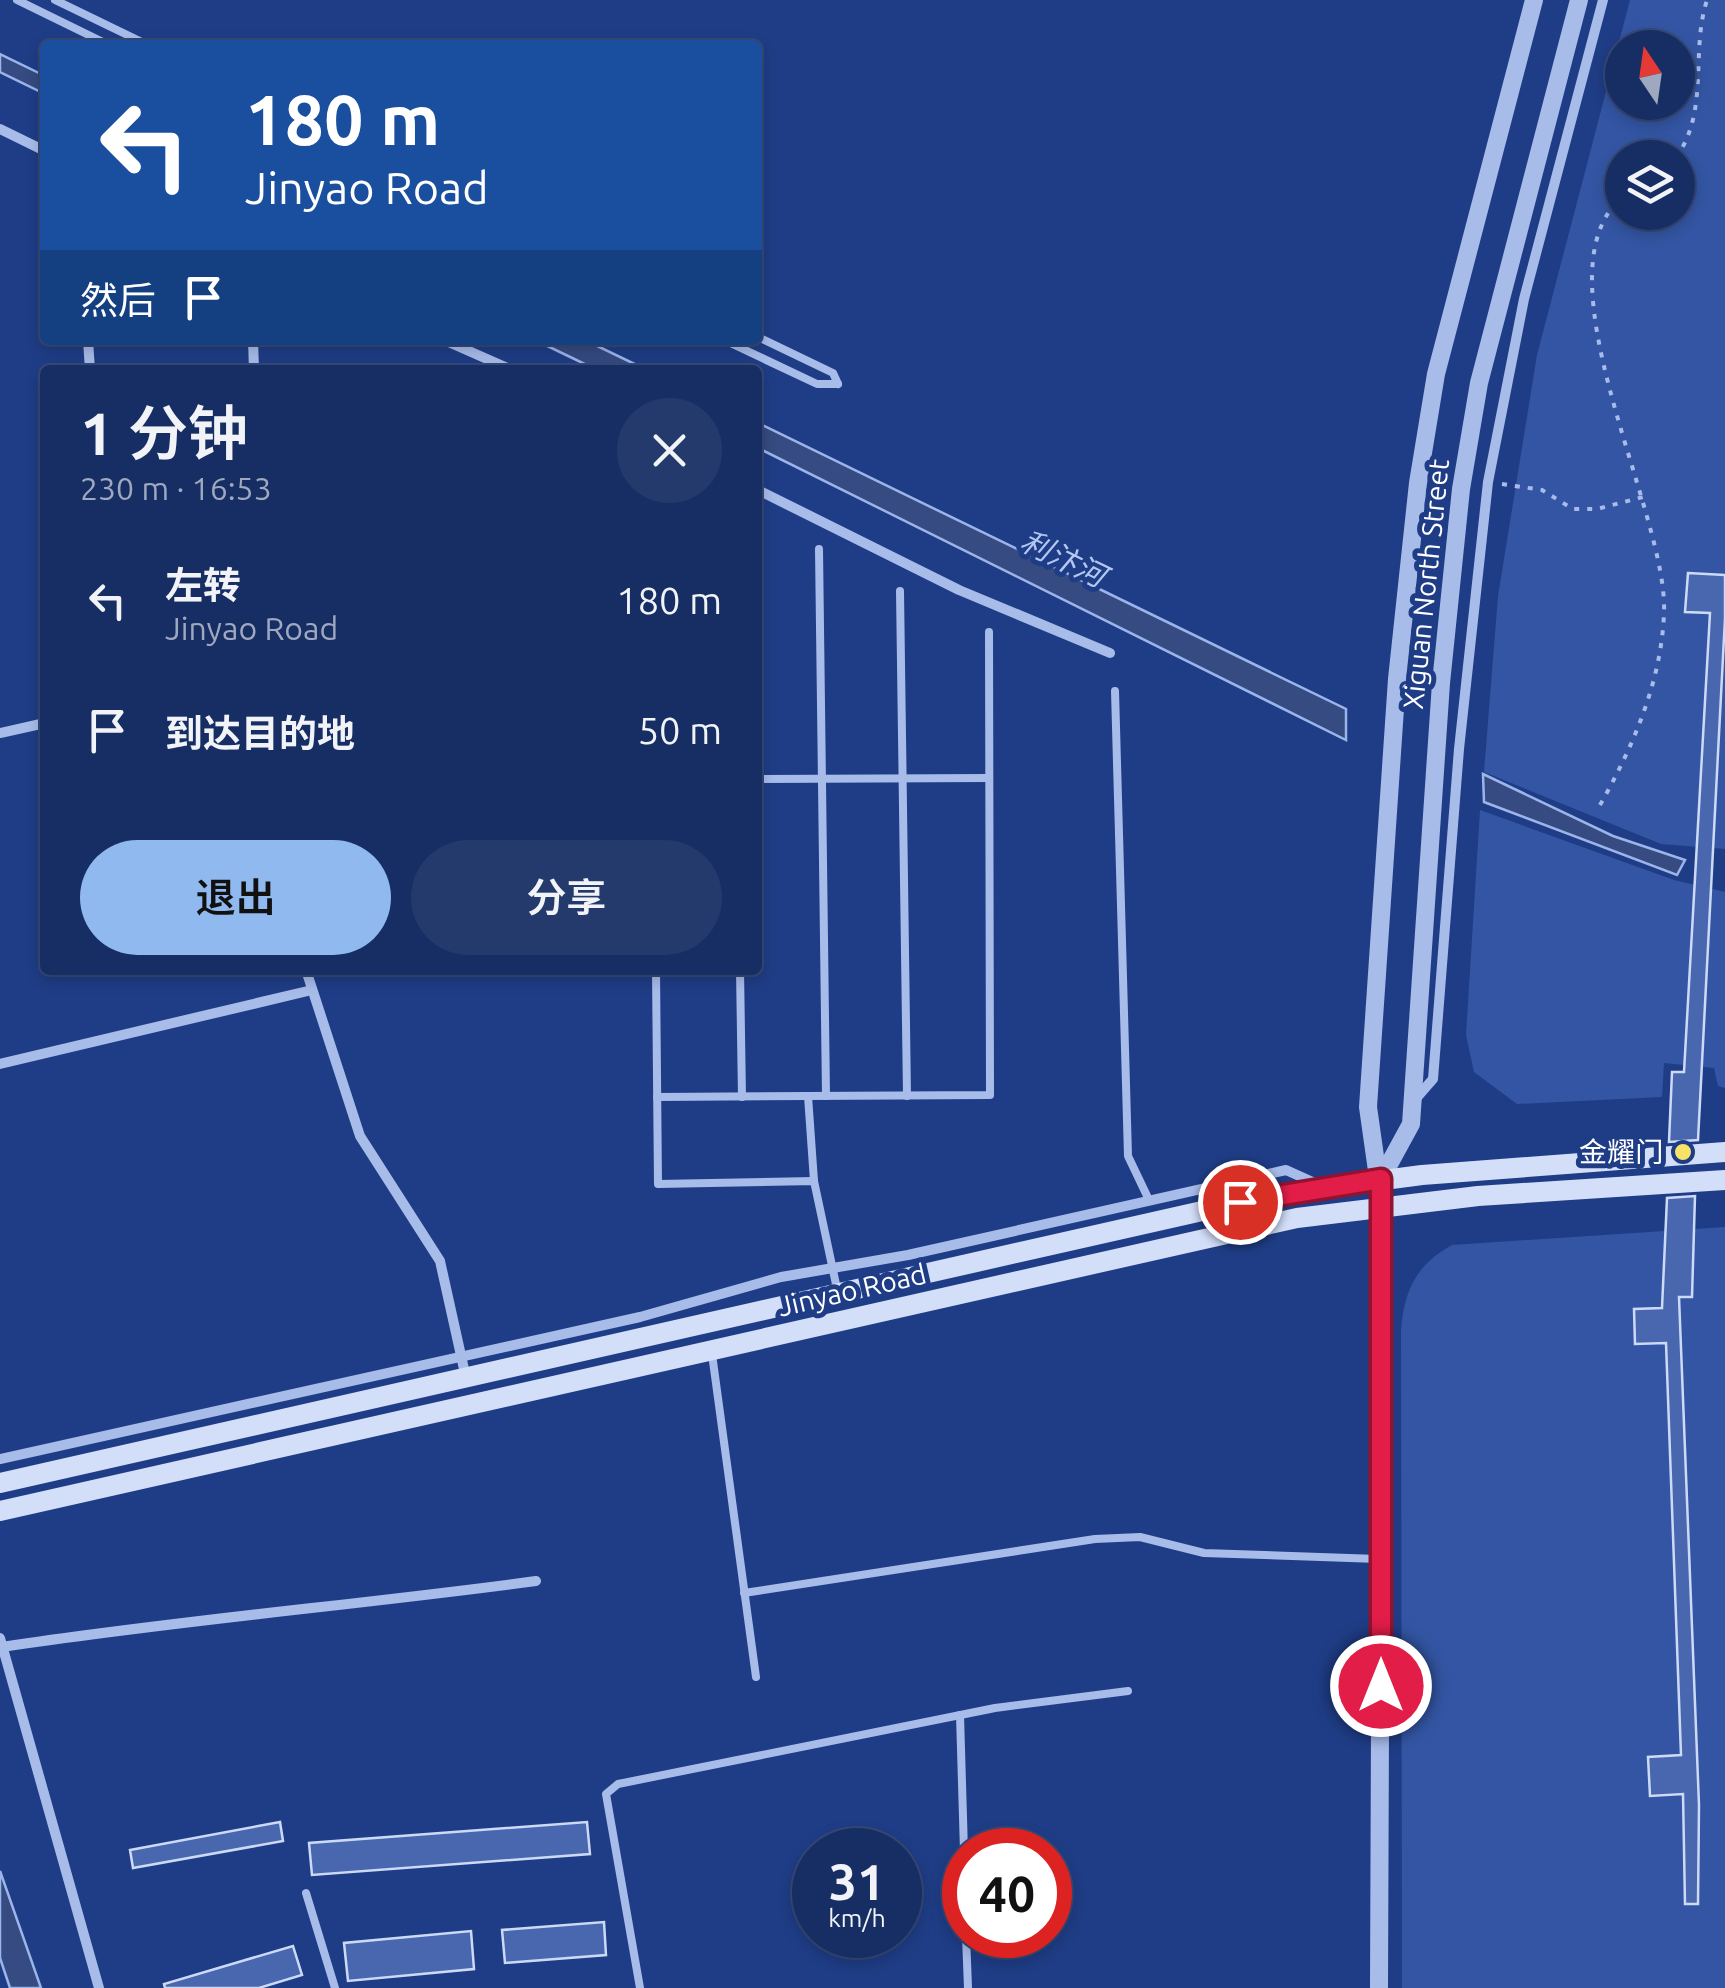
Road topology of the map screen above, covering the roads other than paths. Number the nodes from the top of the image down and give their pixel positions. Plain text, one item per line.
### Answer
1 (17, 0) edge
2 (55, 0) edge
3 (1534, 0) edge
4 (1579, 0) edge
5 (1603, 0) edge
6 (99, 40) edge
7 (138, 40) edge
8 (0, 129) edge
9 (40, 149) edge
10 (762, 339) edge
11 (455, 345) edge
12 (735, 345) edge
13 (501, 365) edge
14 (762, 492) edge
15 (819, 550) dead end
16 (900, 592) dead end
17 (989, 632) dead end
18 (1110, 652) dead end
19 (1115, 691) dead end
20 (40, 723) edge
21 (0, 733) edge
22 (903, 778) junction
23 (989, 778) junction
24 (762, 779) edge
25 (822, 779) junction
26 (308, 975) edge
27 (656, 975) edge
28 (740, 975) edge
29 (312, 990) junction
30 (0, 1064) edge
31 (808, 1096) junction
32 (826, 1096) junction
33 (907, 1096) junction
34 (657, 1097) junction
35 (742, 1097) junction
36 (1413, 1102) junction
37 (1725, 1152) edge
38 (1381, 1179) junction
39 (1725, 1180) edge
40 (814, 1182) junction
41 (1322, 1187) junction
42 (1150, 1200) junction
43 (1382, 1206) junction
44 (833, 1268) junction
45 (838, 1293) junction
46 (712, 1350) junction
47 (464, 1367) junction
48 (0, 1459) edge
49 (0, 1483) edge
50 (0, 1511) edge
51 (1381, 1559) junction
52 (536, 1582) dead end
53 (744, 1593) junction
54 (1, 1643) edge
55 (756, 1677) dead end
56 (1128, 1692) dead end
57 (960, 1715) junction
58 (963, 1828) edge
59 (306, 1893) dead end
60 (967, 1958) edge
61 (99, 1988) edge
62 (335, 1988) edge
63 (640, 1988) edge
64 (968, 1988) edge
65 (1380, 1988) edge

1 - 6 lane
2 - 7 lane
3 - 38 street, Xiguan North Street
4 - 36 street, Xiguan North Street
5 - 36 street
8 - 9 street
10 - 12 lane
11 - 13 street
14 - 18 street
15 - 25 lane
16 - 22 lane
17 - 23 lane
19 - 42 lane
20 - 21 street
22 - 23 lane
22 - 25 lane
22 - 33 lane
23 - 33 lane
24 - 25 lane
25 - 32 lane
26 - 29 street
27 - 34 lane
28 - 35 lane
29 - 30 street
29 - 47 street
31 - 32 lane
31 - 35 lane
31 - 40 lane
32 - 33 lane
34 - 35 lane
34 - 40 lane
36 - 38 street, Xiguan North Street
37 - 38 main road, Jinyao Road
38 - 41 main road, Jinyao Road
38 - 43 street, Xiguan North Street
39 - 43 main road, Jinyao Road
40 - 44 lane
41 - 42 street
41 - 45 main road, Jinyao Road
42 - 44 street
43 - 46 main road, Jinyao Road
43 - 51 street, Xiguan North Street
44 - 45 lane
44 - 47 street
45 - 47 main road, Jinyao Road
46 - 50 main road, Jinyao Road
46 - 53 lane
47 - 48 street
47 - 49 main road, Jinyao Road
51 - 53 lane
51 - 65 street, Xiguan North Street
52 - 54 street
53 - 55 lane
54 - 61 street
56 - 57 lane
57 - 58 lane
57 - 63 lane
59 - 62 lane
60 - 64 lane

